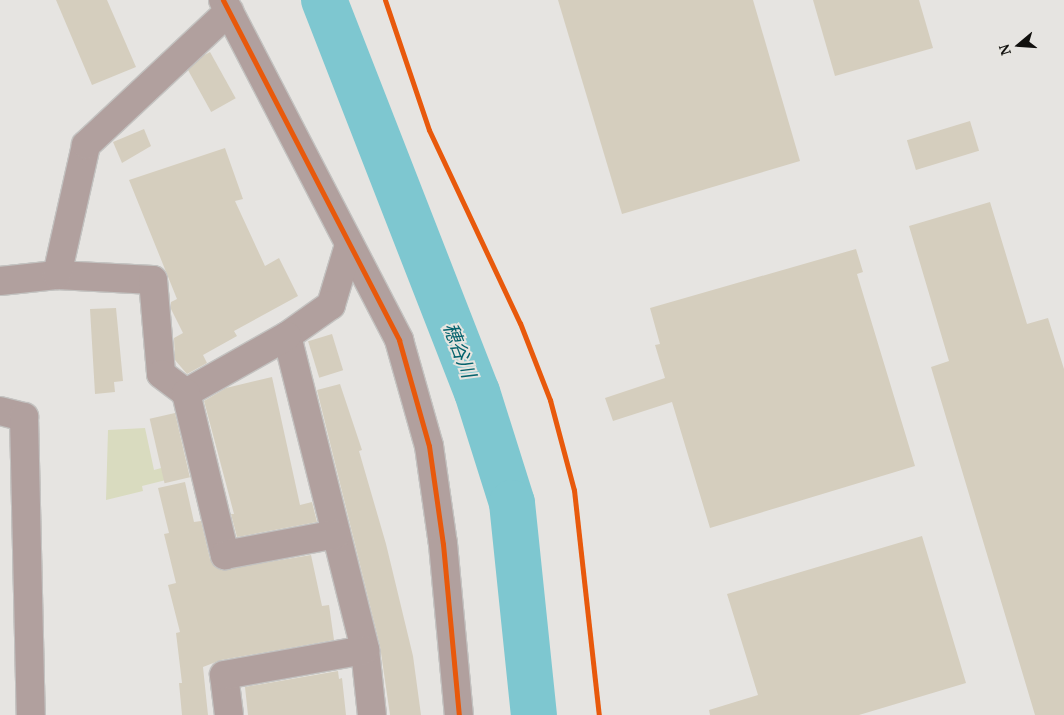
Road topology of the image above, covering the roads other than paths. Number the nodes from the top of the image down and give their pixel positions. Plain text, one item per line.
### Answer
1 (226, 5) edge
2 (348, 244) junction
3 (57, 274) junction
4 (0, 281) edge
5 (287, 336) junction
6 (186, 393) junction
7 (0, 411) edge
8 (336, 534) junction
9 (365, 650) junction
10 (31, 715) edge
11 (229, 715) edge
12 (372, 715) edge
13 (459, 715) edge

1 - 2 street
1 - 3 street
2 - 5 street
2 - 13 street
3 - 4 street
3 - 6 street
5 - 6 street
5 - 8 street
6 - 8 street
7 - 10 street
8 - 9 street
9 - 11 street
9 - 12 street

